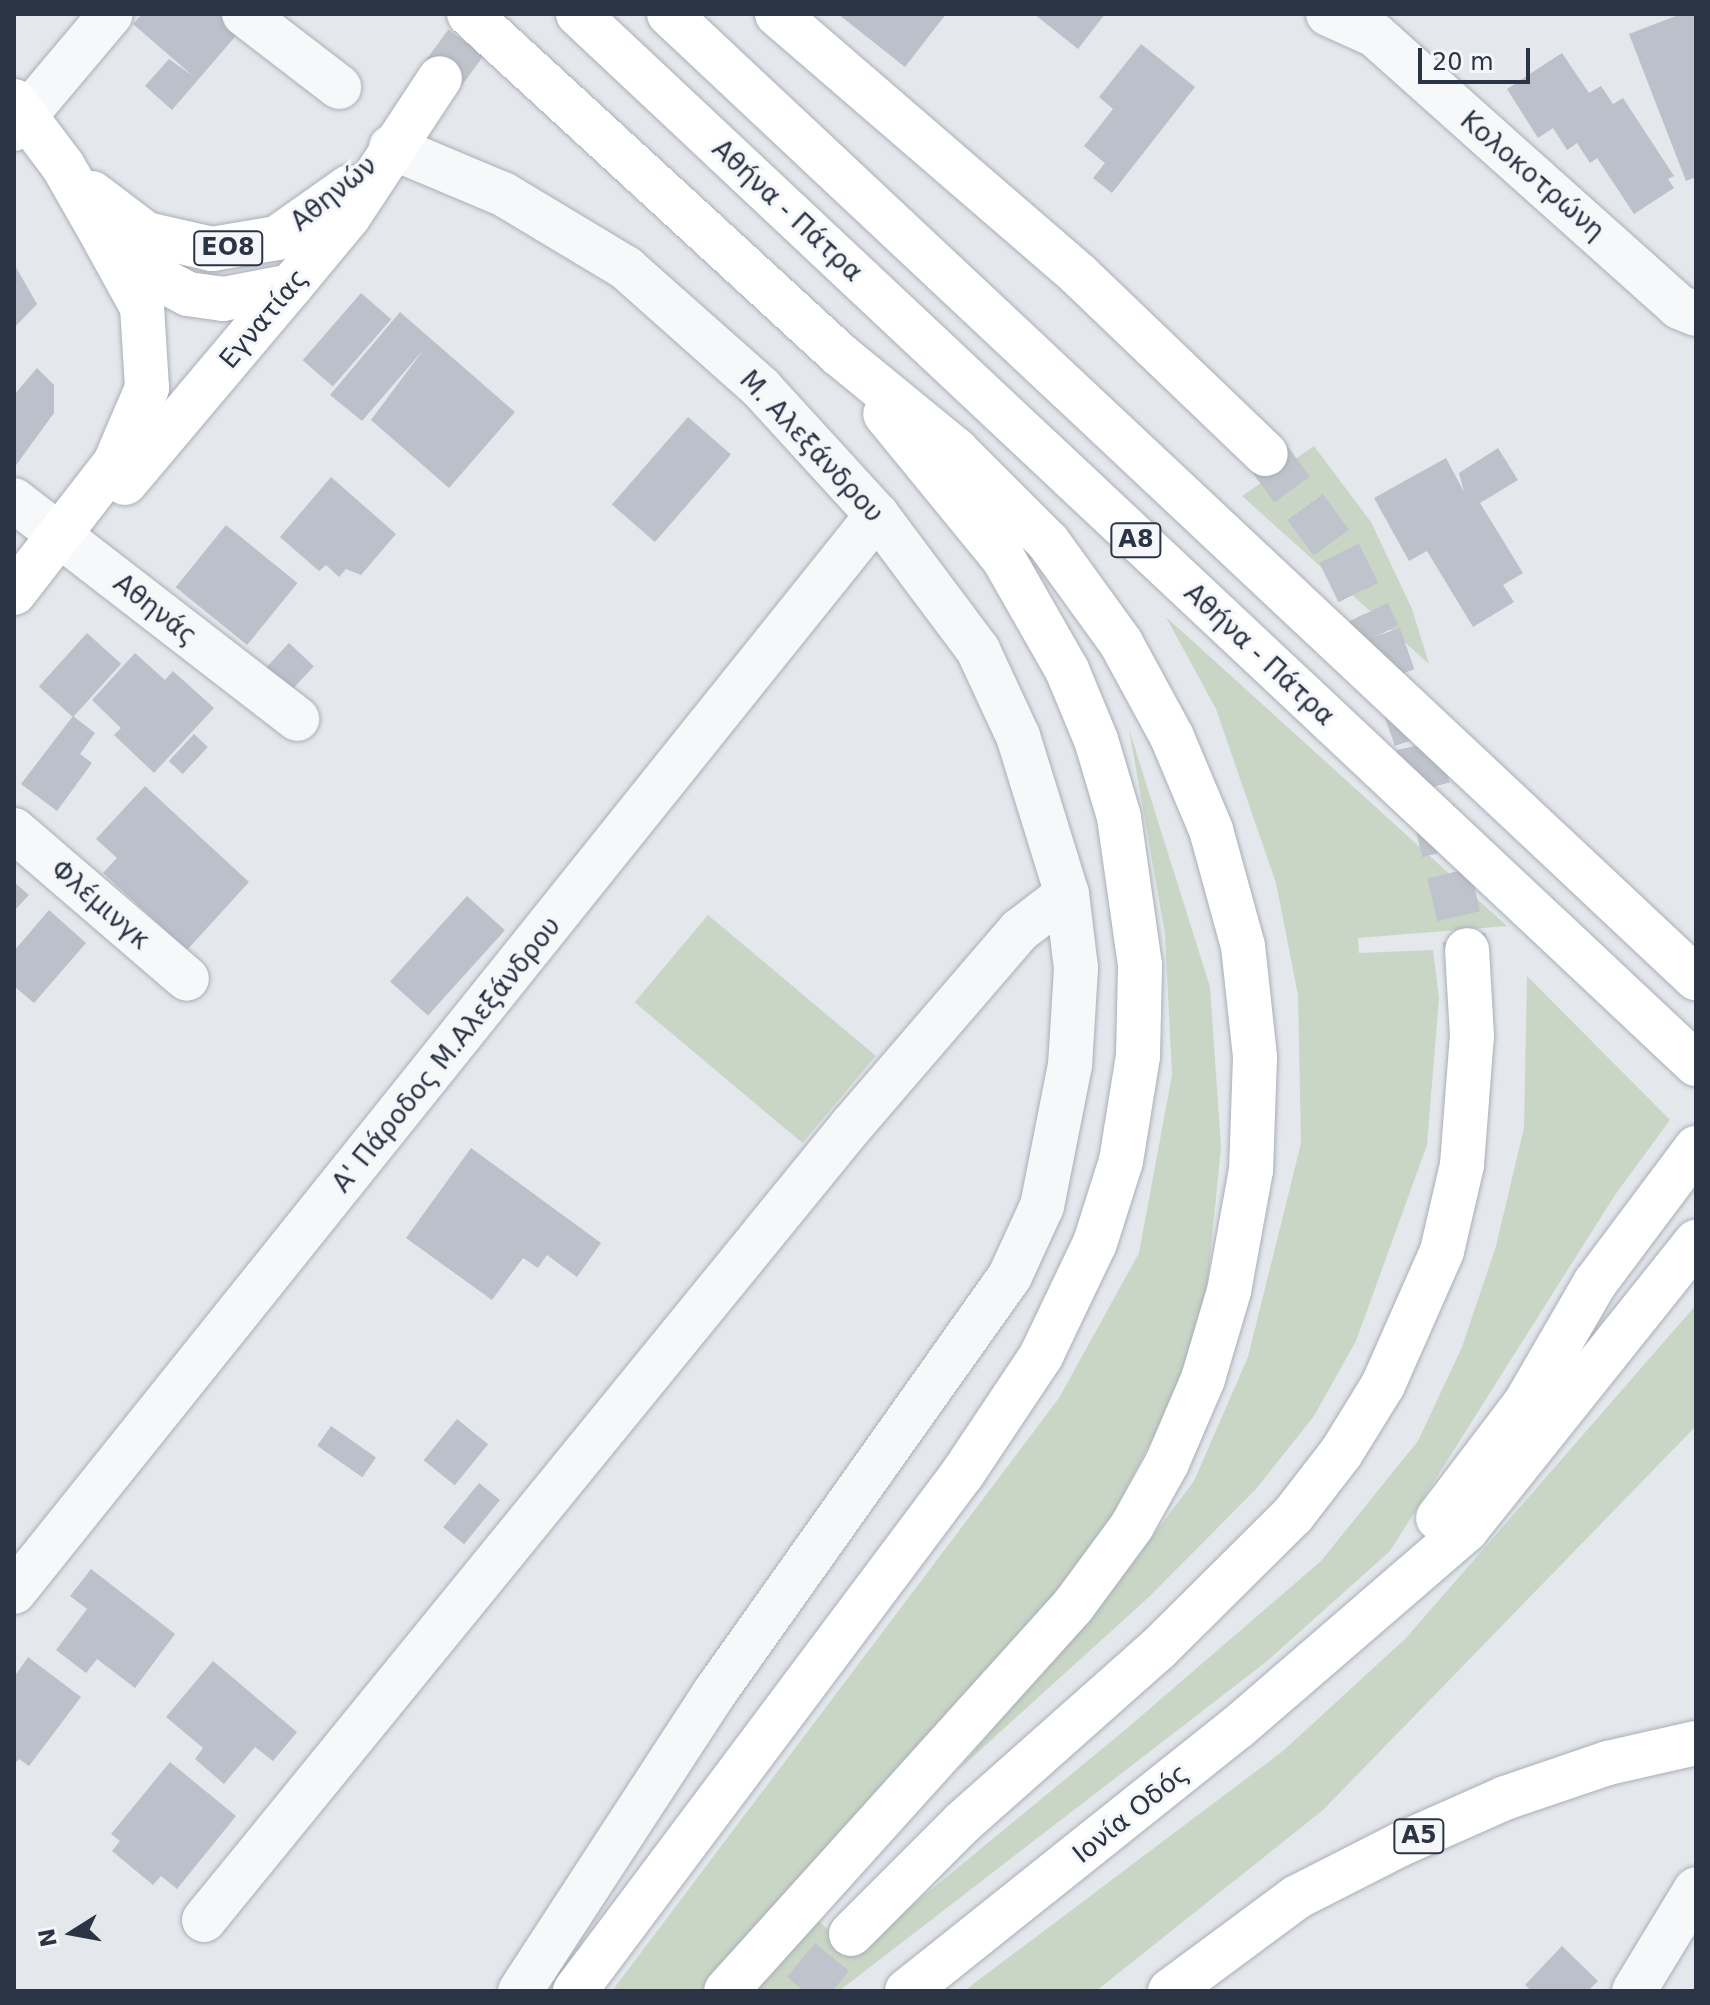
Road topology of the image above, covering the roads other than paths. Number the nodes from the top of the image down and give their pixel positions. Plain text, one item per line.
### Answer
1 (111, 14) edge
2 (244, 14) edge
3 (469, 14) edge
4 (578, 14) edge
5 (669, 14) edge
6 (777, 14) edge
7 (1328, 14) edge
8 (440, 78) tunnel mouth
9 (339, 87) dead end
10 (18, 115) edge
11 (391, 147) junction
12 (63, 166) junction
13 (103, 236) junction
14 (291, 286) junction
15 (1696, 314) edge
16 (840, 355) junction
17 (1266, 454) tunnel mouth
18 (14, 500) edge
19 (877, 515) junction
20 (62, 538) junction
21 (14, 593) edge
22 (297, 719) dead end
23 (14, 830) edge
24 (1067, 894) junction
25 (1467, 950) tunnel mouth
26 (1696, 978) edge
27 (187, 979) dead end
28 (1696, 1064) edge
29 (1696, 1148) edge
30 (1696, 1242) edge
31 (14, 1592) edge
32 (1352, 1631) junction
33 (1696, 1743) edge
34 (1696, 1889) edge
35 (204, 1920) dead end
36 (851, 1934) tunnel mouth
37 (520, 1991) edge
38 (575, 1991) edge
39 (726, 1991) edge
40 (907, 1991) edge
41 (1170, 1991) edge
42 (1634, 1991) edge

1 - 10 street
2 - 9 street
3 - 16 main road
4 - 28 main road, Αθήνα - Πάτρα / Α8
5 - 26 main road, Α8
6 - 17 main road
7 - 15 street, Κολοκοτρώνη
8 - 11 main road, Εγνατίας / ΕΟ8
10 - 12 main road, Αθηνών / ΕΟ8
11 - 12 main road, Αθηνών / ΕΟ8
11 - 14 main road, Εγνατίας / ΕΟ8
11 - 19 street, Μ. Αλεξάνδρου
12 - 13 main road, Αθηνών / ΕΟ8
13 - 14 main road, Αθηνών / ΕΟ8
13 - 20 main road, Εγνατίας
14 - 20 main road, Εγνατίας
16 - 38 main road
16 - 39 main road
18 - 20 street, Αθηνάς
19 - 24 street, Μ. Αλεξάνδρου
19 - 31 street, Α' Πάροδος Μ.Αλεξάνδρου
20 - 21 main road, Εγνατίας
20 - 22 street, Αθηνάς
23 - 27 street, Φλέμινγκ
24 - 35 street
24 - 37 street, Μ. Αλεξάνδρου
25 - 36 main road
29 - 32 main road
30 - 32 main road
32 - 40 main road, Ιονία Οδός
33 - 41 main road, Α5
34 - 42 street

